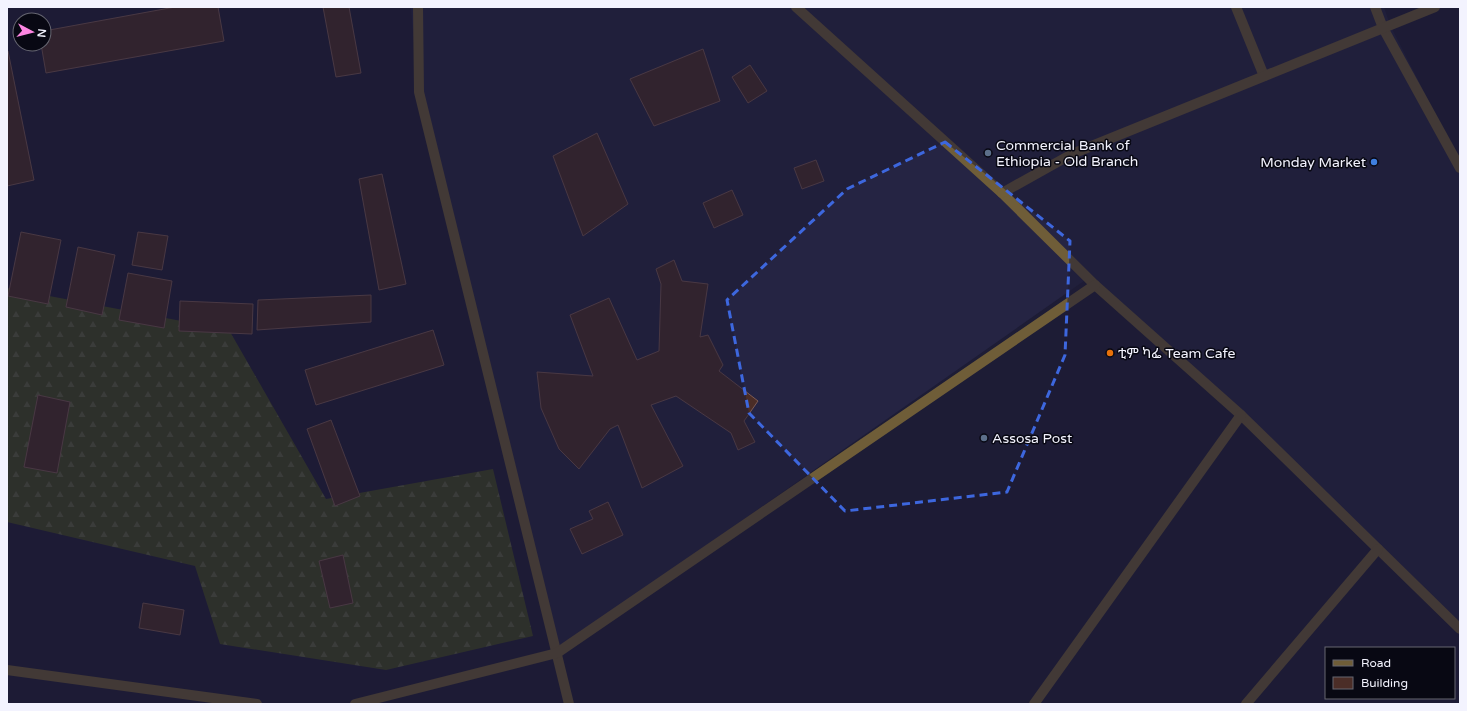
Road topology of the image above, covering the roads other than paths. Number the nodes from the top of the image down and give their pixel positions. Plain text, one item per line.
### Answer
1 (418, 7) edge
2 (796, 7) edge
3 (1236, 7) edge
4 (1375, 7) edge
5 (1434, 7) edge
6 (1383, 28) junction
7 (1264, 76) junction
8 (1460, 168) edge
9 (1002, 193) junction
10 (1095, 285) junction
11 (1241, 415) junction
12 (1378, 548) junction
13 (1460, 629) edge
14 (557, 653) junction
15 (7, 670) edge
16 (257, 704) edge
17 (355, 704) edge
18 (569, 704) edge
19 (1034, 704) edge
20 (1246, 704) edge

1 - 14 street
2 - 9 street
3 - 7 street
4 - 6 street
5 - 6 street
6 - 7 street
6 - 8 street
7 - 9 street
9 - 10 street
10 - 11 street
10 - 14 street
11 - 12 street
11 - 19 street
12 - 13 street
12 - 20 street
14 - 17 street
14 - 18 street
15 - 16 street

